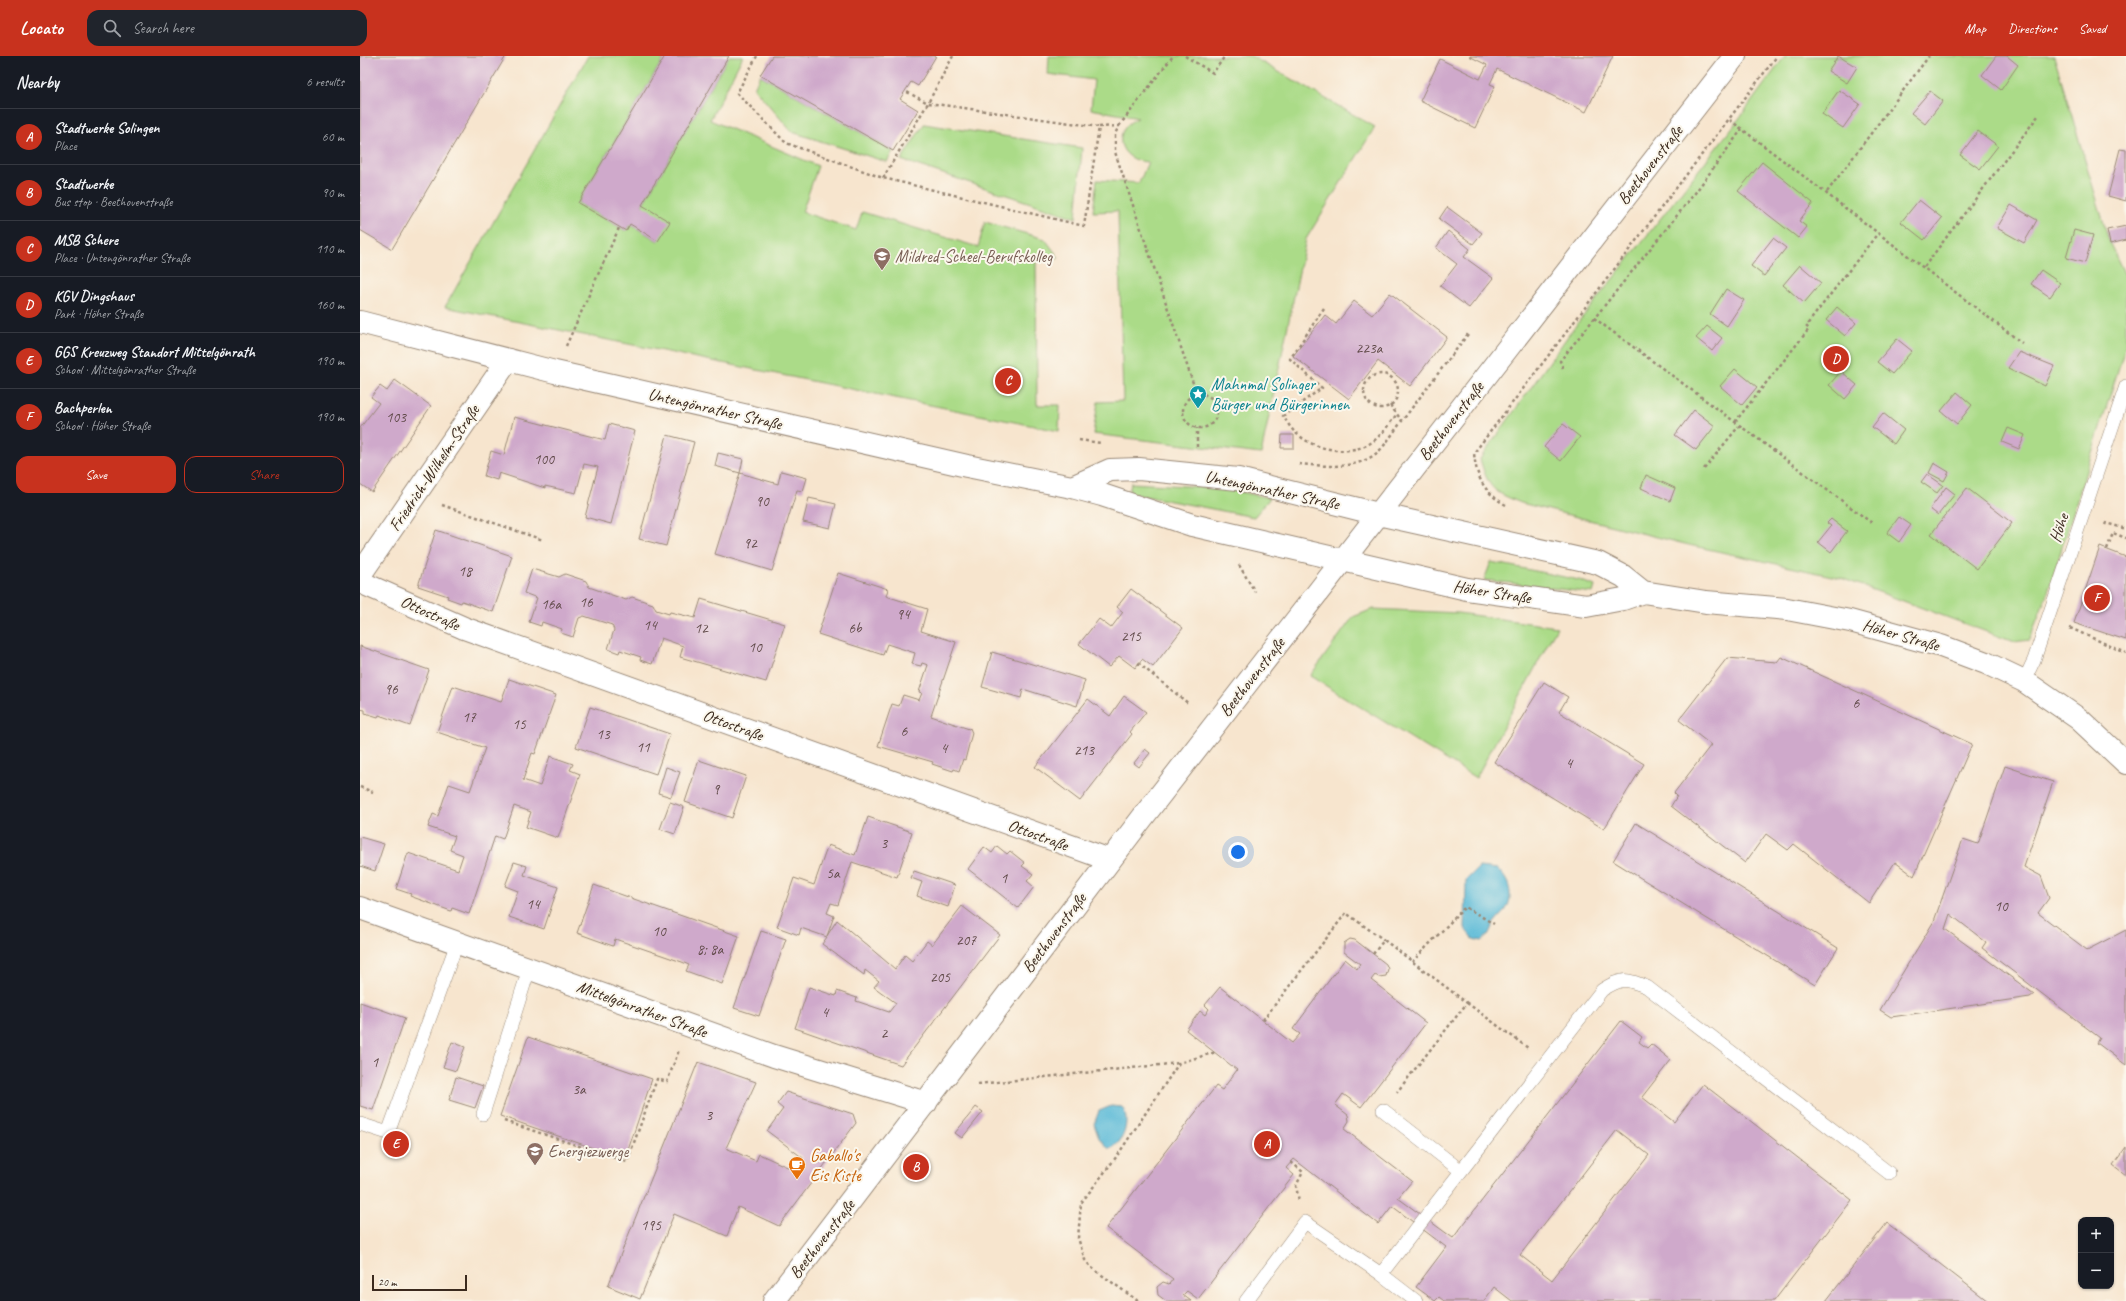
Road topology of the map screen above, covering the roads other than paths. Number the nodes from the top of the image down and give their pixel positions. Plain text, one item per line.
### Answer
1 (1735, 56) edge
2 (360, 322) edge
3 (508, 360) junction
4 (2126, 386) edge
5 (1072, 487) junction
6 (1378, 514) junction
7 (1342, 562) junction
8 (360, 575) edge
9 (360, 582) edge
10 (1643, 592) junction
11 (2024, 681) junction
12 (2126, 762) edge
13 (1110, 860) junction
14 (360, 908) edge
15 (457, 943) junction
16 (529, 969) junction
17 (926, 1103) junction
18 (1383, 1110) road end
19 (483, 1114) road end
20 (360, 1124) edge
21 (1460, 1170) junction
22 (1890, 1173) dead end
23 (1381, 1274) junction
24 (774, 1301) edge
25 (1246, 1301) edge
26 (1416, 1301) edge

1 - 6 street, Beethovenstraße
2 - 3 street, Untengönrather Straße
3 - 5 street, Untengönrather Straße
3 - 8 street, Friedrich-Wilhelm-Straße
4 - 11 lane, Höhe
5 - 6 street, Untengönrather Straße
5 - 7 street, Untengönrather Straße
6 - 7 street, Beethovenstraße
6 - 10 street, Höher Straße
7 - 10 street, Höher Straße
7 - 13 street, Beethovenstraße
9 - 13 street, Ottostraße
10 - 11 street, Höher Straße
11 - 12 street, Höher Straße
13 - 17 street, Beethovenstraße
14 - 15 street, Mittelgönrather Straße
15 - 16 street, Mittelgönrather Straße
15 - 20 lane
16 - 17 street, Mittelgönrather Straße
16 - 19 lane
17 - 24 street, Beethovenstraße
18 - 21 lane
21 - 22 lane
21 - 23 lane
23 - 25 lane
23 - 26 lane

